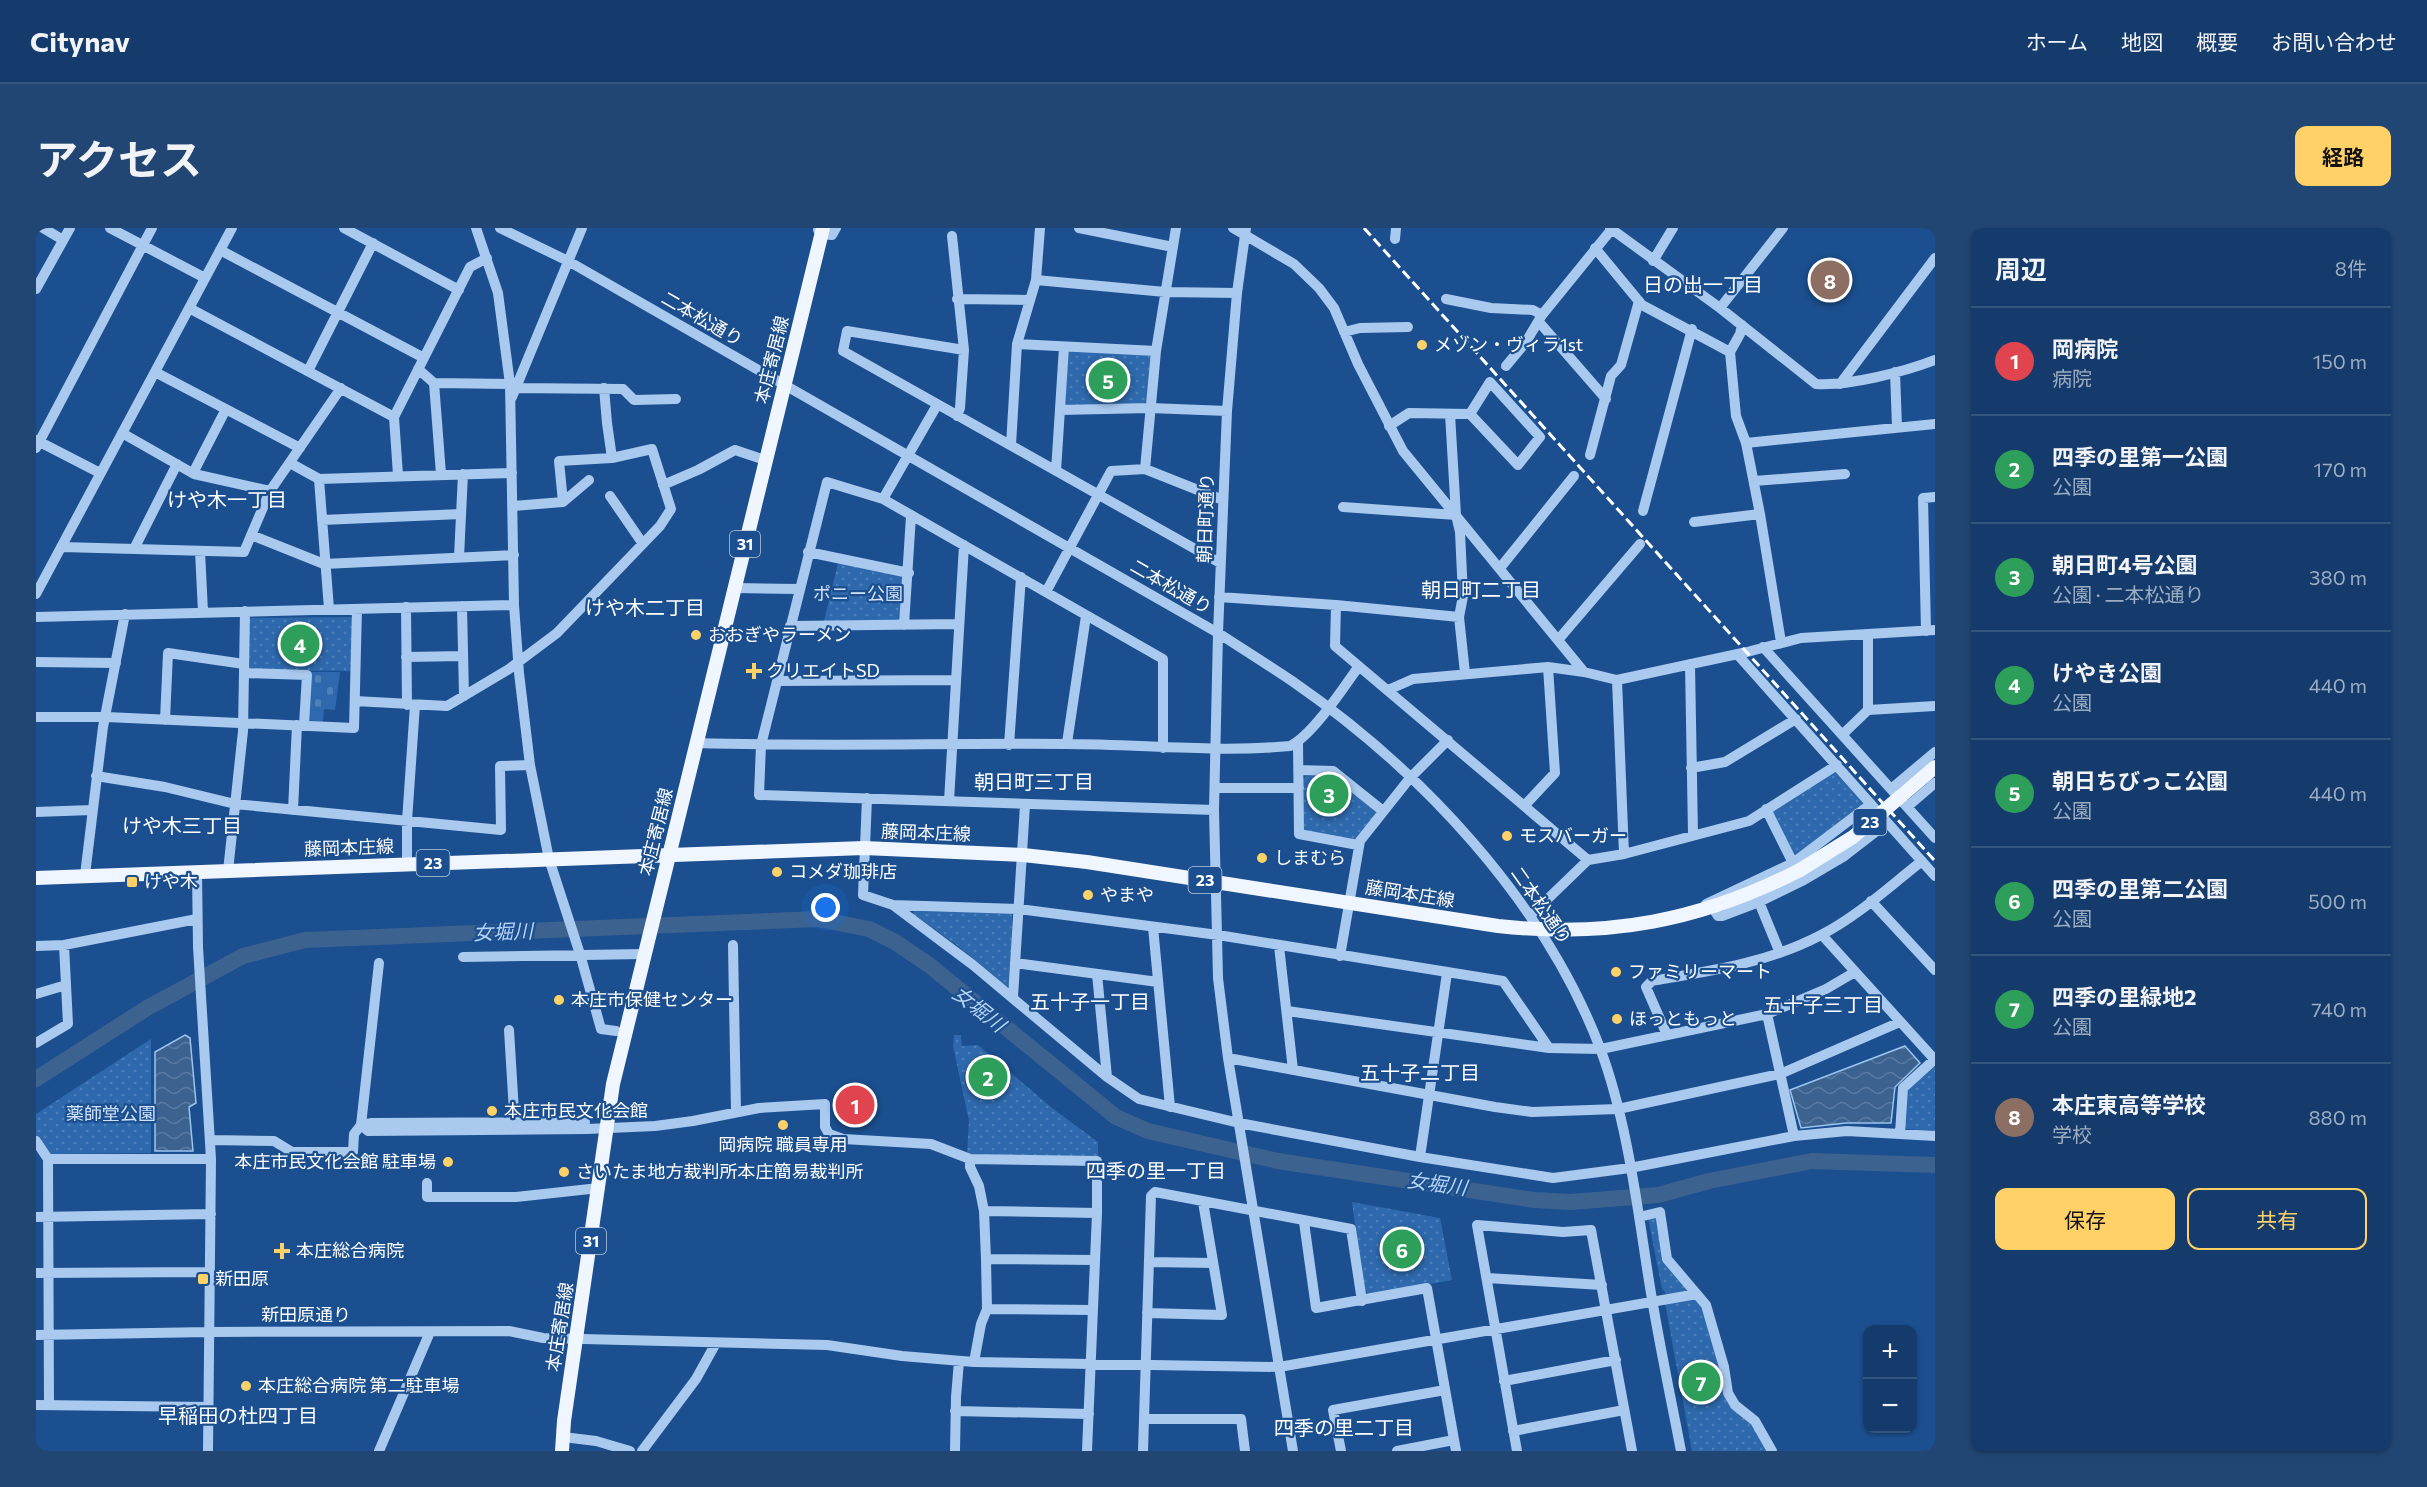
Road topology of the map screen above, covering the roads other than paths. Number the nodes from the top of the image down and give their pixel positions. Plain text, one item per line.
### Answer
1 (43, 228) edge
2 (70, 228) edge
3 (110, 228) edge
4 (152, 228) edge
5 (232, 228) edge
6 (345, 228) edge
7 (476, 228) edge
8 (500, 228) edge
9 (582, 228) edge
10 (836, 228) edge
11 (1040, 228) edge
12 (1079, 228) edge
13 (1176, 228) edge
14 (1233, 228) edge
15 (1673, 228) edge
16 (1784, 228) edge
17 (1611, 229) edge
18 (820, 230) edge
19 (1246, 231) edge
20 (952, 236) dead end
21 (63, 240) junction
22 (373, 243) junction
23 (142, 246) junction
24 (1173, 248) junction
25 (1596, 249) junction
26 (220, 250) junction
27 (487, 258) junction
28 (1935, 258) edge
29 (568, 261) junction
30 (1653, 261) junction
31 (204, 278) junction
32 (1036, 280) junction
33 (36, 289) edge
34 (459, 290) junction
35 (1165, 292) junction
36 (1237, 293) junction
37 (957, 299) junction
38 (1446, 299) dead end
39 (1030, 300) junction
40 (1639, 301) junction
41 (189, 308) junction
42 (1720, 308) junction
43 (338, 312) junction
44 (1540, 319) junction
45 (1742, 325) junction
46 (1408, 327) dead end
47 (1692, 329) junction
48 (1344, 332) junction
49 (1017, 344) junction
50 (1064, 347) junction
51 (964, 350) junction
52 (1156, 351) junction
53 (1730, 352) junction
54 (424, 358) junction
55 (1935, 360) edge
56 (1506, 366) dead end
57 (418, 369) junction
58 (308, 370) junction
59 (155, 372) junction
60 (1895, 372) junction
61 (434, 383) junction
62 (784, 384) junction
63 (1840, 384) junction
64 (513, 386) junction
65 (341, 388) junction
66 (604, 388) junction
67 (676, 399) dead end
68 (1606, 399) junction
69 (937, 405) junction
70 (1150, 408) junction
71 (226, 409) junction
72 (1060, 410) junction
73 (1227, 411) junction
74 (1450, 414) junction
75 (1470, 414) junction
76 (957, 416) junction
77 (394, 417) junction
78 (1935, 424) edge
79 (1389, 426) junction
80 (1897, 427) junction
81 (122, 433) junction
82 (37, 443) edge
83 (1746, 443) junction
84 (1011, 445) junction
85 (300, 448) junction
86 (1590, 455) dead end
87 (908, 456) junction
88 (612, 458) junction
89 (765, 460) junction
90 (290, 463) junction
91 (177, 464) junction
92 (1145, 469) junction
93 (1056, 471) junction
94 (100, 473) junction
95 (193, 473) junction
96 (512, 473) junction
97 (441, 474) junction
98 (463, 474) junction
99 (1845, 474) dead end
100 (398, 475) junction
101 (1574, 476) dead end
102 (319, 479) junction
103 (589, 480) dead end
104 (1754, 481) junction
105 (663, 485) junction
106 (270, 491) junction
107 (1098, 494) junction
108 (610, 496) dead end
109 (1935, 497) edge
110 (883, 499) junction
111 (1223, 500) junction
112 (563, 502) junction
113 (513, 506) junction
114 (1343, 507) dead end
115 (1643, 511) dead end
116 (461, 514) junction
117 (1760, 514) junction
118 (1456, 515) junction
119 (912, 516) junction
120 (322, 520) junction
121 (1694, 522) dead end
122 (251, 535) junction
123 (643, 544) junction
124 (1640, 544) dead end
125 (964, 545) junction
126 (62, 547) junction
127 (1070, 547) junction
128 (134, 549) junction
129 (200, 550) junction
130 (808, 552) junction
131 (514, 555) junction
132 (459, 557) junction
133 (1220, 563) junction
134 (324, 564) junction
135 (1500, 568) junction
136 (909, 573) junction
137 (1021, 577) junction
138 (735, 588) junction
139 (799, 589) junction
140 (1046, 592) junction
141 (36, 594) edge
142 (1219, 597) junction
143 (514, 605) junction
144 (1336, 605) junction
145 (462, 606) junction
146 (406, 607) junction
147 (328, 609) junction
148 (357, 609) junction
149 (244, 611) junction
150 (203, 612) junction
151 (126, 614) junction
152 (36, 616) edge
153 (1086, 616) junction
154 (1459, 617) junction
155 (958, 624) junction
156 (790, 626) junction
157 (904, 626) junction
158 (1930, 631) edge
159 (1218, 633) junction
160 (1868, 635) junction
161 (1558, 640) junction
162 (1781, 642) junction
163 (1763, 647) junction
164 (1737, 654) junction
165 (463, 656) junction
166 (406, 657) junction
167 (36, 662) edge
168 (116, 663) junction
169 (518, 663) junction
170 (1690, 664) junction
171 (1359, 666) junction
172 (1548, 668) junction
173 (244, 669) junction
174 (1584, 672) junction
175 (1465, 673) junction
176 (955, 680) junction
177 (1617, 680) junction
178 (777, 681) junction
179 (1388, 690) junction
180 (464, 696) junction
181 (355, 701) junction
182 (411, 705) junction
183 (1935, 705) edge
184 (1327, 709) junction
185 (1868, 710) junction
186 (36, 717) edge
187 (106, 717) junction
188 (1796, 719) junction
189 (165, 720) junction
190 (243, 724) junction
191 (301, 725) junction
192 (1843, 734) junction
193 (1448, 740) junction
194 (697, 743) junction
195 (1298, 743) junction
196 (1067, 744) junction
197 (761, 745) junction
198 (951, 745) junction
199 (1009, 745) junction
200 (1163, 748) junction
201 (1215, 750) junction
202 (1935, 752) edge
203 (530, 765) junction
204 (1837, 765) junction
205 (1935, 767) edge
206 (1691, 768) junction
207 (1299, 770) junction
208 (96, 776) junction
209 (1410, 778) junction
210 (1935, 783) edge
211 (1215, 788) junction
212 (1299, 788) junction
213 (1891, 789) junction
214 (867, 798) junction
215 (949, 801) junction
216 (235, 804) junction
217 (1871, 804) junction
218 (1025, 805) junction
219 (1525, 805) junction
220 (1907, 807) junction
221 (1766, 809) junction
222 (92, 810) junction
223 (293, 810) junction
224 (1214, 810) junction
225 (1383, 811) junction
226 (36, 812) edge
227 (407, 821) junction
228 (1887, 823) junction
229 (1693, 834) junction
230 (1935, 838) edge
231 (1358, 845) junction
232 (864, 848) junction
233 (669, 854) junction
234 (1624, 854) junction
235 (1023, 855) junction
236 (549, 859) junction
237 (1588, 860) junction
238 (1922, 861) junction
239 (407, 863) junction
240 (1796, 867) junction
241 (228, 871) junction
242 (197, 872) junction
243 (85, 875) junction
244 (1935, 876) edge
245 (36, 878) edge
246 (1217, 882) junction
247 (1871, 901) junction
248 (1759, 902) junction
249 (1351, 903) junction
250 (893, 905) junction
251 (1019, 909) junction
252 (1707, 910) junction
253 (1530, 916) junction
254 (197, 919) junction
255 (1153, 927) junction
256 (1541, 930) junction
257 (1218, 935) junction
258 (1822, 935) junction
259 (64, 945) junction
260 (733, 945) dead end
261 (36, 946) edge
262 (1279, 946) junction
263 (579, 951) junction
264 (644, 952) junction
265 (1780, 953) junction
266 (1340, 956) junction
267 (463, 957) dead end
268 (379, 963) dead end
269 (1015, 963) junction
270 (1935, 970) edge
271 (1856, 972) junction
272 (1447, 973) junction
273 (1097, 974) junction
274 (1158, 982) junction
275 (66, 985) junction
276 (36, 994) edge
277 (1013, 997) junction
278 (1287, 1011) junction
279 (1767, 1014) junction
280 (1900, 1022) junction
281 (510, 1030) dead end
282 (616, 1031) dead end
283 (1439, 1032) junction
284 (1667, 1035) junction
285 (36, 1043) edge
286 (1549, 1048) junction
287 (1600, 1049) junction
288 (1228, 1058) junction
289 (1935, 1060) edge
290 (1293, 1070) junction
291 (1780, 1074) junction
292 (1107, 1077) junction
293 (1429, 1095) junction
294 (1170, 1107) junction
295 (1618, 1108) junction
296 (736, 1112) junction
297 (361, 1125) junction
298 (1239, 1125) junction
299 (515, 1126) junction
300 (606, 1127) junction
301 (1900, 1133) junction
302 (1794, 1136) junction
303 (1935, 1136) edge
304 (211, 1140) junction
305 (36, 1141) edge
306 (1420, 1157) junction
307 (48, 1159) junction
308 (211, 1159) junction
309 (968, 1159) junction
310 (1630, 1168) junction
311 (427, 1183) dead end
312 (599, 1188) junction
313 (1203, 1203) junction
314 (984, 1210) junction
315 (1254, 1212) junction
316 (1098, 1213) junction
317 (211, 1214) junction
318 (36, 1216) edge
319 (48, 1216) junction
320 (1639, 1216) junction
321 (1304, 1222) junction
322 (986, 1259) junction
323 (1095, 1260) junction
324 (1149, 1262) junction
325 (1213, 1263) junction
326 (49, 1272) junction
327 (208, 1272) junction
328 (36, 1273) edge
329 (1487, 1278) junction
330 (1602, 1285) junction
331 (1697, 1294) junction
332 (1362, 1301) junction
333 (1653, 1302) junction
334 (987, 1309) junction
335 (1093, 1310) junction
336 (1607, 1311) junction
337 (1147, 1313) junction
338 (1494, 1329) junction
339 (209, 1332) junction
340 (430, 1332) junction
341 (36, 1335) edge
342 (50, 1335) junction
343 (576, 1339) junction
344 (1437, 1340) junction
345 (716, 1343) junction
346 (1616, 1360) junction
347 (959, 1361) junction
348 (974, 1362) junction
349 (1090, 1363) junction
350 (1146, 1364) junction
351 (1279, 1367) junction
352 (1504, 1381) junction
353 (1445, 1390) junction
354 (36, 1405) edge
355 (49, 1405) junction
356 (209, 1407) junction
357 (1624, 1410) junction
358 (956, 1412) junction
359 (1089, 1414) junction
360 (1144, 1419) junction
361 (1513, 1431) junction
362 (563, 1444) edge
363 (1455, 1446) edge
364 (208, 1451) edge
365 (379, 1451) edge
366 (630, 1451) edge
367 (642, 1451) edge
368 (955, 1451) edge
369 (1087, 1451) edge
370 (1143, 1451) edge
371 (1245, 1451) edge
372 (1293, 1451) edge
373 (1341, 1451) edge
374 (1397, 1451) edge
375 (1517, 1451) edge
376 (1632, 1451) edge
377 (1681, 1451) edge
378 (1772, 1451) edge

1 - 21 street
2 - 21 street
3 - 23 street
4 - 23 street
5 - 26 street
6 - 22 street
7 - 27 street
8 - 29 street, 二本松通り
9 - 29 street
10 - 18 street
11 - 32 street
12 - 24 street
13 - 24 street
14 - 19 street
15 - 30 street
16 - 42 street
17 - 25 street
17 - 30 street
18 - 62 main road, 本庄寄居線 / 31
19 - 36 street, 朝日町通り
19 - 48 street
20 - 37 street
21 - 33 street
22 - 34 street
22 - 43 street
23 - 31 street
23 - 82 street
24 - 35 street
25 - 40 street
25 - 44 street
26 - 31 street
26 - 43 street
27 - 34 street
27 - 64 street
28 - 63 street
29 - 62 street, 二本松通り
29 - 64 street
30 - 42 street
31 - 41 street
32 - 35 street
32 - 39 street
34 - 54 street
35 - 36 street
35 - 52 street
36 - 73 street, 朝日町通り
37 - 39 street
37 - 51 street
38 - 44 street
39 - 49 street
40 - 47 street
40 - 68 street
41 - 58 street
41 - 59 street
42 - 45 street
43 - 54 street
43 - 58 street
44 - 56 street
44 - 68 street
45 - 53 street
45 - 63 street
46 - 48 street
47 - 53 street
47 - 115 street
48 - 79 street
49 - 50 street
49 - 84 street
50 - 52 street
50 - 72 street
51 - 69 street
51 - 76 street
52 - 70 street
53 - 83 street
54 - 57 street
55 - 60 street
57 - 61 street
57 - 77 street
58 - 65 street
59 - 71 street
59 - 81 street
60 - 63 street
60 - 80 street
61 - 64 street
61 - 97 street
62 - 87 street, 二本松通り
62 - 89 main road, 本庄寄居線 / 31
64 - 66 street
64 - 96 street
65 - 77 street
65 - 85 street
66 - 67 street
66 - 88 street
68 - 86 street
69 - 76 street
69 - 87 street
70 - 72 street
70 - 73 street
70 - 92 street
71 - 85 street
71 - 95 street
72 - 93 street
73 - 111 street, 朝日町通り
74 - 75 street
74 - 79 street
74 - 118 street
75 - 75 street
76 - 84 street
77 - 100 street
78 - 80 street
79 - 118 street
80 - 83 street
81 - 91 street
81 - 94 street
82 - 94 street
83 - 104 street
84 - 93 street
85 - 90 street
87 - 110 street
87 - 127 street, 二本松通り
88 - 105 street
88 - 112 street
89 - 105 street
89 - 138 main road, 本庄寄居線 / 31
90 - 102 street
90 - 106 street
91 - 95 street
91 - 128 street
92 - 107 street
92 - 111 street
93 - 107 street
94 - 126 street
95 - 106 street
96 - 98 street
96 - 113 street
97 - 98 street
97 - 100 street
98 - 116 street
99 - 104 street
100 - 102 street
101 - 135 street
102 - 120 street
103 - 112 street
104 - 117 street
105 - 123 street
106 - 122 street
107 - 127 street
107 - 133 street
108 - 123 street
109 - 158 street
110 - 119 street
110 - 130 street
111 - 133 street, 朝日町通り
112 - 113 street
113 - 131 street
114 - 118 street
116 - 120 street
116 - 132 street
117 - 121 street
117 - 162 street
118 - 135 street
118 - 154 street
119 - 125 street
119 - 136 street
120 - 134 street
122 - 129 street
122 - 134 street
123 - 169 street
124 - 161 street
125 - 137 street
125 - 155 street
126 - 128 street
126 - 141 street
127 - 140 street
127 - 159 street, 二本松通り
128 - 129 street
129 - 150 street
130 - 136 street
130 - 139 street
131 - 132 street
131 - 143 street
132 - 134 street
133 - 142 street, 朝日町通り
134 - 147 street
135 - 161 street
136 - 157 street
137 - 140 street
137 - 199 street
138 - 139 street
138 - 194 main road, 本庄寄居線 / 31
139 - 156 street
140 - 153 street
142 - 144 street
142 - 159 street, 朝日町通り
143 - 145 street
143 - 169 street
144 - 154 street
144 - 171 street
145 - 146 street
145 - 165 street
146 - 148 street
146 - 166 street
147 - 148 street
147 - 149 street
148 - 181 street
149 - 150 street
149 - 173 street
150 - 151 street
151 - 152 street
151 - 168 street
153 - 196 street
153 - 200 street
154 - 175 street
155 - 157 street
155 - 176 street
156 - 157 street
156 - 178 street
158 - 160 street
159 - 184 street, 二本松通り
159 - 201 street, 朝日町通り
160 - 162 street
160 - 185 street
161 - 174 street
162 - 163 street
163 - 164 street
163 - 192 street
164 - 170 street
164 - 188 street
165 - 166 street
165 - 180 street
166 - 182 street
167 - 168 street
168 - 187 street
169 - 180 street
169 - 203 street
170 - 177 street
170 - 206 street
171 - 179 street
171 - 184 street
172 - 174 street
172 - 175 street
172 - 219 street
173 - 189 street
173 - 190 street
173 - 191 street
174 - 177 street
175 - 179 street
176 - 178 street
176 - 198 street
177 - 234 street
178 - 197 street
179 - 193 street
180 - 182 street
181 - 182 street
181 - 191 street
182 - 227 street
183 - 185 street
184 - 195 street
184 - 209 street, 二本松通り
185 - 192 street
186 - 187 street
187 - 189 street
187 - 208 street
188 - 204 street
188 - 206 street
189 - 190 street
190 - 191 street
190 - 216 street
191 - 223 street
192 - 213 street
193 - 209 street
193 - 219 street
194 - 197 street
194 - 233 main road, 本庄寄居線 / 31
195 - 201 street
195 - 207 street
196 - 199 street
196 - 200 street
197 - 198 street
197 - 214 street
198 - 199 street
198 - 215 street
200 - 201 street
201 - 211 street, 朝日町通り
202 - 213 street
203 - 227 street
203 - 236 street
204 - 217 street
204 - 221 street
205 - 240 main road, 23, bridge
206 - 229 street
207 - 212 street
207 - 225 street
208 - 216 street
208 - 222 street
209 - 225 street
209 - 253 street, 二本松通り
210 - 220 street
211 - 212 street
211 - 224 street, 朝日町通り
212 - 231 street
213 - 220 street
214 - 215 street
214 - 232 street
215 - 218 street
216 - 223 street
216 - 241 street
217 - 228 street
217 - 240 street
218 - 224 street
218 - 235 street
219 - 237 street
220 - 230 street
221 - 229 street
221 - 240 street
222 - 226 street
222 - 243 street
223 - 227 street
224 - 246 street, 朝日町通り
225 - 231 street
227 - 239 street
228 - 238 street
228 - 248 street
229 - 234 street
231 - 249 street
232 - 233 main road, 藤岡本庄線 / 23
232 - 235 main road, 藤岡本庄線 / 23
232 - 250 street
233 - 236 main road, 藤岡本庄線 / 23
233 - 264 main road, 本庄寄居線 / 31
234 - 237 street
235 - 246 main road, 藤岡本庄線 / 23
235 - 251 street
236 - 239 main road, 藤岡本庄線 / 23
236 - 263 street
237 - 253 street
238 - 244 street
238 - 247 street
239 - 241 main road, 藤岡本庄線 / 23
240 - 252 main road, 藤岡本庄線 / 23
241 - 242 main road, 藤岡本庄線 / 23
242 - 243 main road, 藤岡本庄線 / 23
242 - 254 street
243 - 245 main road, 藤岡本庄線 / 23
246 - 249 main road, 藤岡本庄線 / 23
246 - 257 street, 朝日町通り
247 - 258 street
247 - 270 street
248 - 252 street
248 - 265 street
249 - 256 main road, 藤岡本庄線 / 23
249 - 266 street
250 - 251 street
250 - 277 street
251 - 255 street
251 - 269 street
252 - 256 main road, 藤岡本庄線 / 23
253 - 256 street, 二本松通り
254 - 259 street
254 - 304 street
255 - 257 street
255 - 274 street
256 - 287 street, 二本松通り
257 - 262 street
257 - 288 street, 朝日町通り
258 - 265 street
258 - 271 street
259 - 261 street
259 - 275 street
260 - 296 street
262 - 266 street
262 - 278 street
263 - 264 street
263 - 267 street
263 - 282 street
264 - 300 main road, 本庄寄居線 / 31
265 - 284 street
266 - 272 street
268 - 297 street
269 - 273 street
269 - 277 street
271 - 279 street
271 - 280 street
272 - 283 street
272 - 286 street
273 - 274 street
273 - 292 street
274 - 294 street
275 - 276 street
275 - 285 street
277 - 292 street
278 - 283 street
278 - 290 street
279 - 284 street
279 - 291 street
280 - 289 street
280 - 291 street
281 - 299 street
283 - 286 street
283 - 293 street
284 - 287 street
286 - 287 street
287 - 295 street, 二本松通り
288 - 290 street
288 - 298 street, 朝日町通り
289 - 301 street
290 - 293 street
291 - 295 street
291 - 302 street
292 - 294 street
293 - 295 street
293 - 306 street
294 - 298 street
295 - 310 street, 二本松通り
296 - 300 street
296 - 309 street
297 - 299 street
297 - 304 street
298 - 306 street
298 - 315 street, 朝日町通り
299 - 300 street
300 - 312 main road, 本庄寄居線 / 31
301 - 302 street
301 - 303 street
302 - 310 street
304 - 308 street
305 - 307 street
306 - 310 street
307 - 308 street
307 - 319 street
308 - 317 street
309 - 314 street
309 - 316 street
310 - 320 street, 二本松通り
311 - 312 street
312 - 343 main road, 本庄寄居線 / 31
313 - 315 street
313 - 324 street
313 - 325 street
314 - 316 street
314 - 322 street
315 - 321 street
315 - 351 street, 朝日町通り
316 - 323 street
317 - 319 street
317 - 327 street
318 - 319 street
319 - 326 street
320 - 331 street
320 - 333 street, 二本松通り
321 - 332 street
321 - 332 street
322 - 323 street
322 - 334 street
323 - 335 street
324 - 325 street
324 - 337 street
325 - 337 street
326 - 327 street
326 - 328 street
326 - 342 street
327 - 339 street
329 - 330 street
329 - 330 street
329 - 338 street
330 - 336 street
331 - 333 street, 新田原通り
331 - 378 street
332 - 344 street
333 - 336 street, 新田原通り
333 - 377 street, 二本松通り
334 - 335 street
334 - 348 street
335 - 349 street
336 - 338 street, 新田原通り
336 - 346 street
337 - 350 street
338 - 344 street, 新田原通り
338 - 352 street
339 - 340 street, 新田原通り
339 - 342 street, 新田原通り
339 - 356 street
340 - 343 street, 新田原通り
340 - 365 street
341 - 342 street, 新田原通り
342 - 355 street
343 - 345 street, 新田原通り
343 - 362 main road, 本庄寄居線 / 31
344 - 351 street, 新田原通り
344 - 353 street
345 - 347 street, 新田原通り
345 - 367 street
346 - 352 street
346 - 357 street
347 - 348 street, 新田原通り
347 - 358 street
348 - 349 street, 新田原通り
349 - 350 street, 新田原通り
349 - 359 street
350 - 351 street, 新田原通り
350 - 360 street
351 - 372 street, 朝日町通り
352 - 361 street
353 - 363 street
353 - 373 street
354 - 355 street
355 - 356 street
356 - 364 street
357 - 361 street
357 - 376 street
358 - 359 street
358 - 368 street
359 - 369 street
360 - 370 street
360 - 371 street
361 - 375 street
362 - 366 street
363 - 374 street

